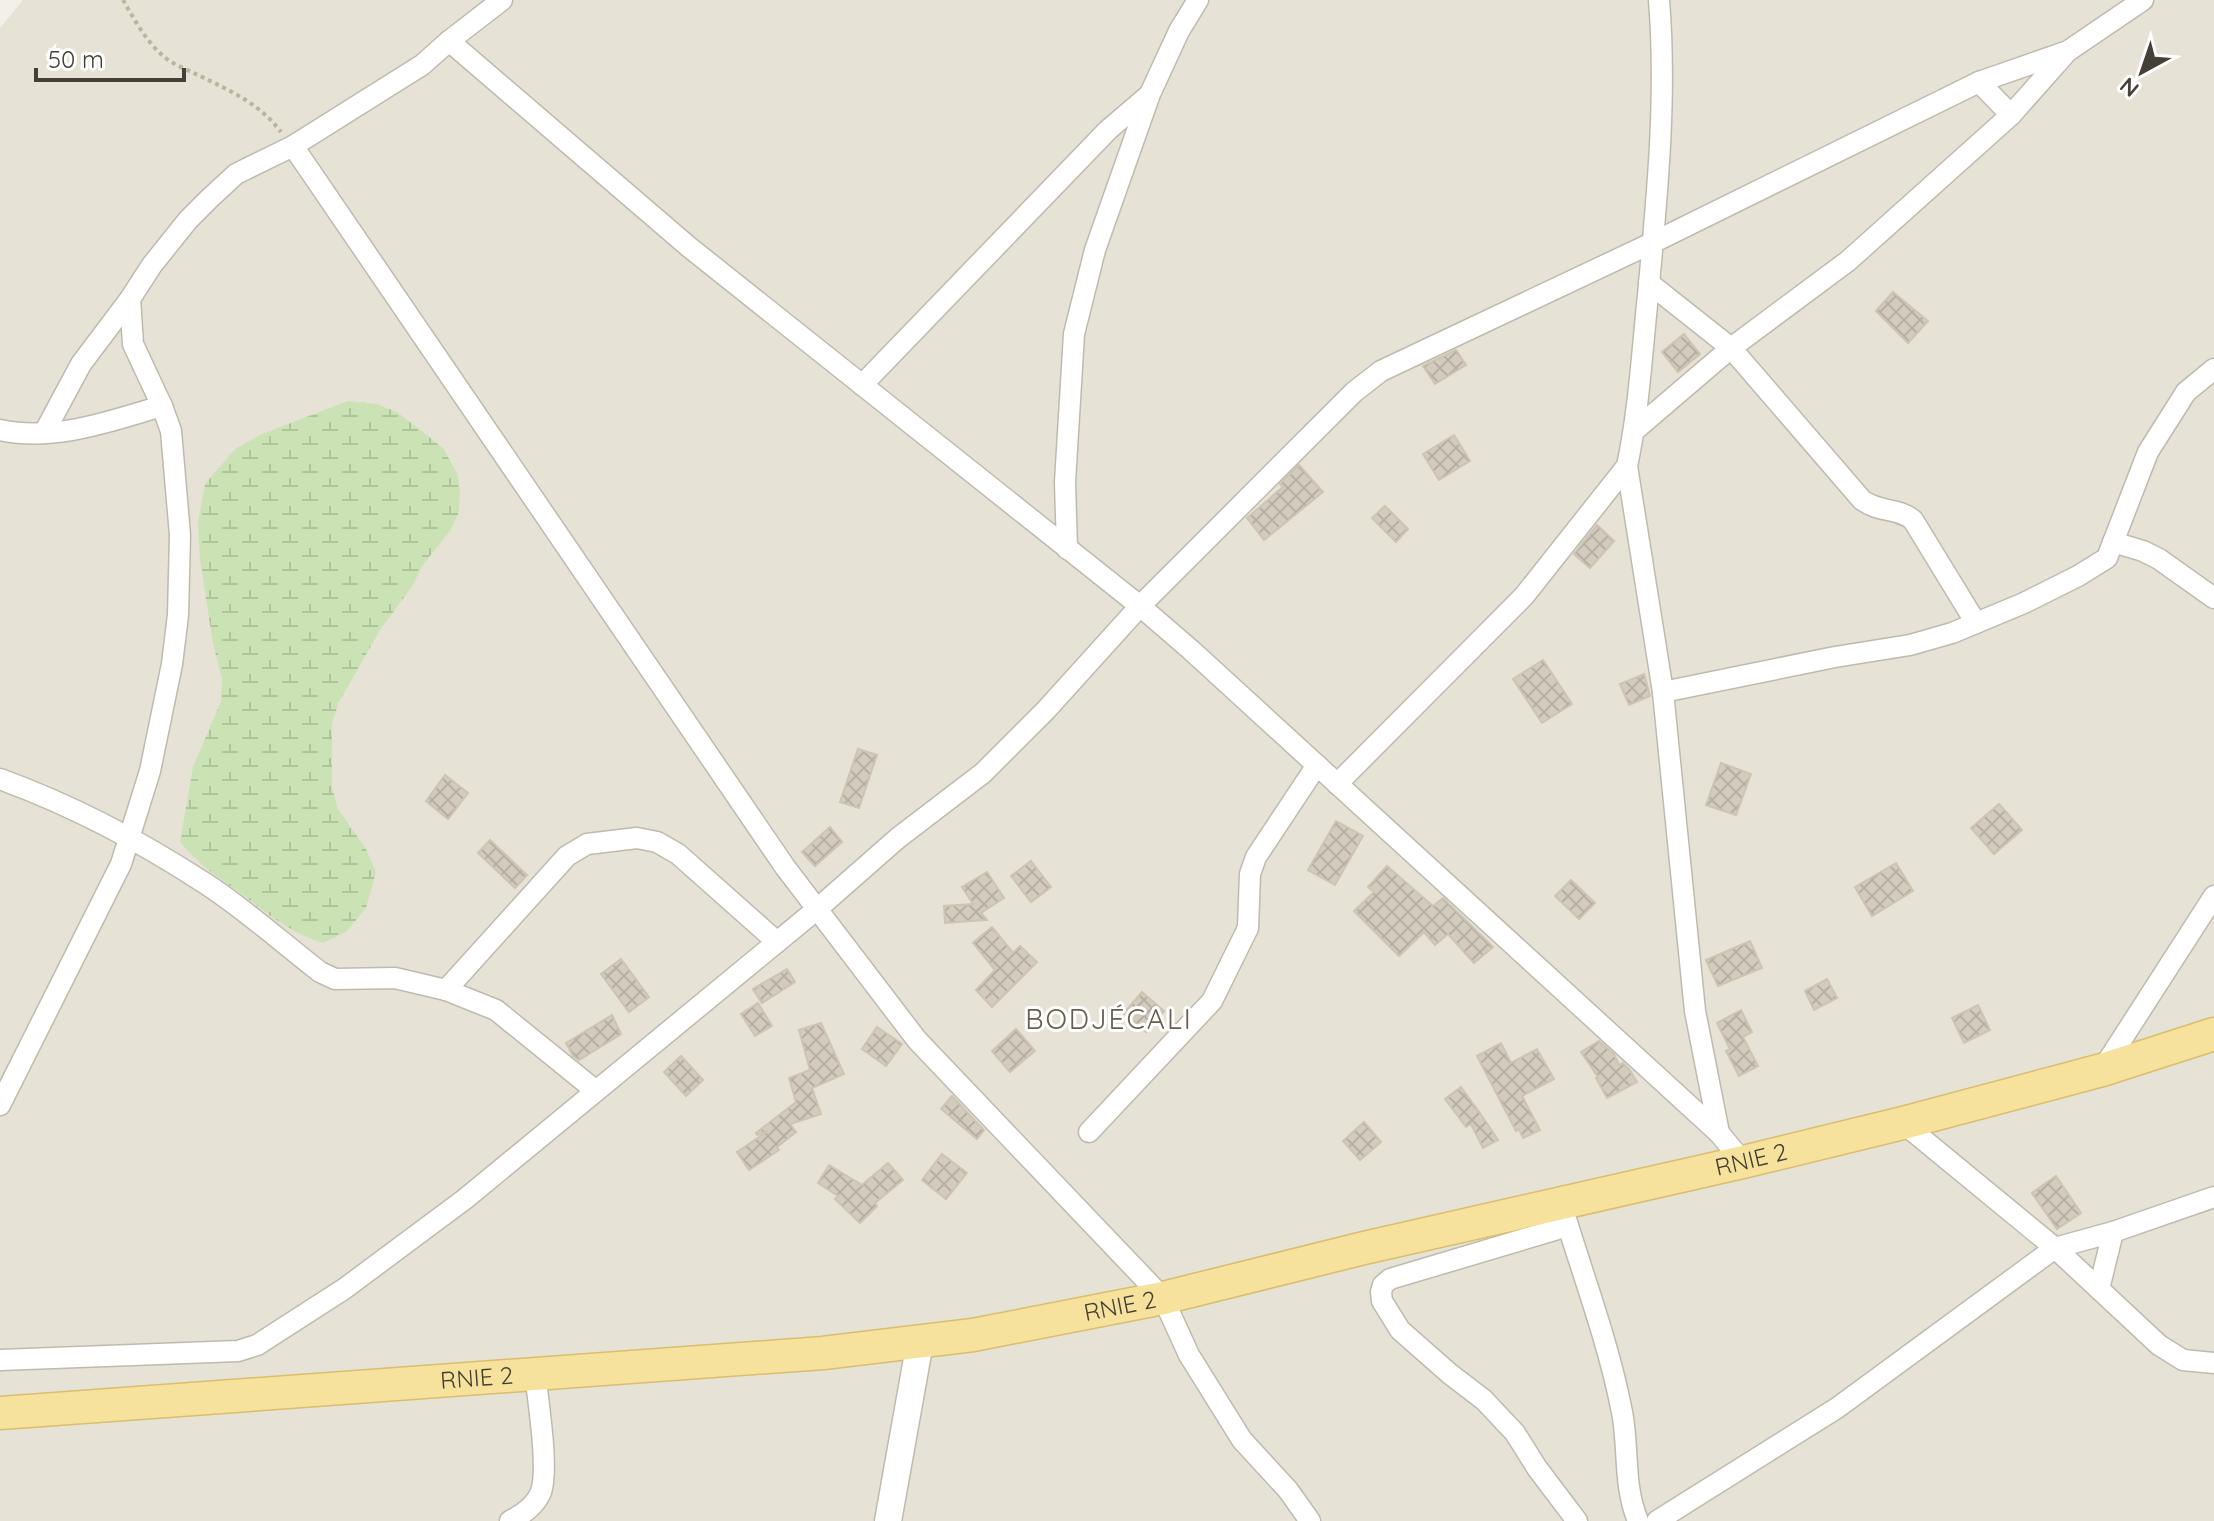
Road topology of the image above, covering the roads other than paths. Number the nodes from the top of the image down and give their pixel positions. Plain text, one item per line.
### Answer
1 (502, 0) edge
2 (1178, 0) edge
3 (1198, 0) edge
4 (1659, 0) edge
5 (2143, 0) edge
6 (1179, 31) junction
7 (449, 41) junction
8 (2068, 51) junction
9 (1979, 82) junction
10 (1150, 94) junction
11 (2011, 115) junction
12 (293, 146) junction
13 (1654, 242) junction
14 (1649, 283) junction
15 (130, 299) junction
16 (1731, 348) junction
17 (2214, 369) edge
18 (862, 385) junction
19 (162, 406) junction
20 (0, 430) edge
21 (1635, 430) junction
22 (44, 433) junction
23 (1627, 466) junction
24 (2113, 542) junction
25 (1067, 549) junction
26 (2214, 598) edge
27 (1140, 606) junction
28 (1976, 623) junction
29 (1663, 692) junction
30 (1317, 765) junction
31 (0, 779) edge
32 (1337, 784) junction
33 (130, 837) junction
34 (2214, 896) edge
35 (816, 910) junction
36 (777, 942) junction
37 (446, 990) junction
38 (2214, 1034) edge
39 (2102, 1070) junction
40 (596, 1091) junction
41 (0, 1105) edge
42 (1903, 1123) junction
43 (1089, 1132) dead end
44 (1719, 1133) junction
45 (1743, 1162) junction
46 (2214, 1197) edge
47 (1565, 1215) junction
48 (2113, 1232) junction
49 (2055, 1248) junction
50 (2099, 1289) junction
51 (1163, 1298) junction
52 (920, 1342) junction
53 (0, 1360) edge
54 (2214, 1363) edge
55 (535, 1373) junction
56 (0, 1413) edge
57 (510, 1521) edge
58 (888, 1521) edge
59 (1310, 1521) edge
60 (1577, 1521) edge
61 (1638, 1521) edge
62 (1657, 1521) edge

1 - 7 street
2 - 6 street
3 - 6 street
4 - 13 street
5 - 8 street
6 - 10 street
7 - 12 street
7 - 18 street
8 - 9 street
8 - 11 street
9 - 11 street
9 - 13 street
10 - 18 street
10 - 25 street
11 - 16 street
12 - 15 street
12 - 35 street
13 - 14 street
13 - 27 street
14 - 16 street
14 - 21 street
15 - 19 street
15 - 22 street
16 - 21 street
16 - 28 street
17 - 24 street
18 - 25 street
19 - 22 street
19 - 33 street
20 - 22 street
21 - 23 street
23 - 29 street
23 - 32 street
24 - 26 street
24 - 28 street
25 - 27 street
27 - 30 street
27 - 35 street
28 - 29 street
29 - 44 street
30 - 32 street
30 - 43 street
31 - 33 street
32 - 44 street
33 - 37 street
33 - 41 street
34 - 39 street
35 - 36 street
35 - 51 street
36 - 37 street
36 - 40 street
37 - 40 street
38 - 39 main road, RNIE 2 / RNIE 2
39 - 42 main road, RNIE 2 / RNIE 2
40 - 53 street
42 - 45 main road, RNIE 2 / RNIE 2
42 - 49 street
44 - 45 street
45 - 47 main road, RNIE 2 / RNIE 2
46 - 48 street
47 - 51 main road, RNIE 2 / RNIE 2
47 - 60 street
47 - 61 street
48 - 49 street
48 - 50 street
49 - 50 street
49 - 62 street
50 - 54 street
51 - 52 main road, RNIE 2 / RNIE 2
51 - 59 street
52 - 55 main road, RNIE 2 / RNIE 2
52 - 58 street
55 - 56 main road, RNIE 2 / RNIE 2
55 - 57 street

